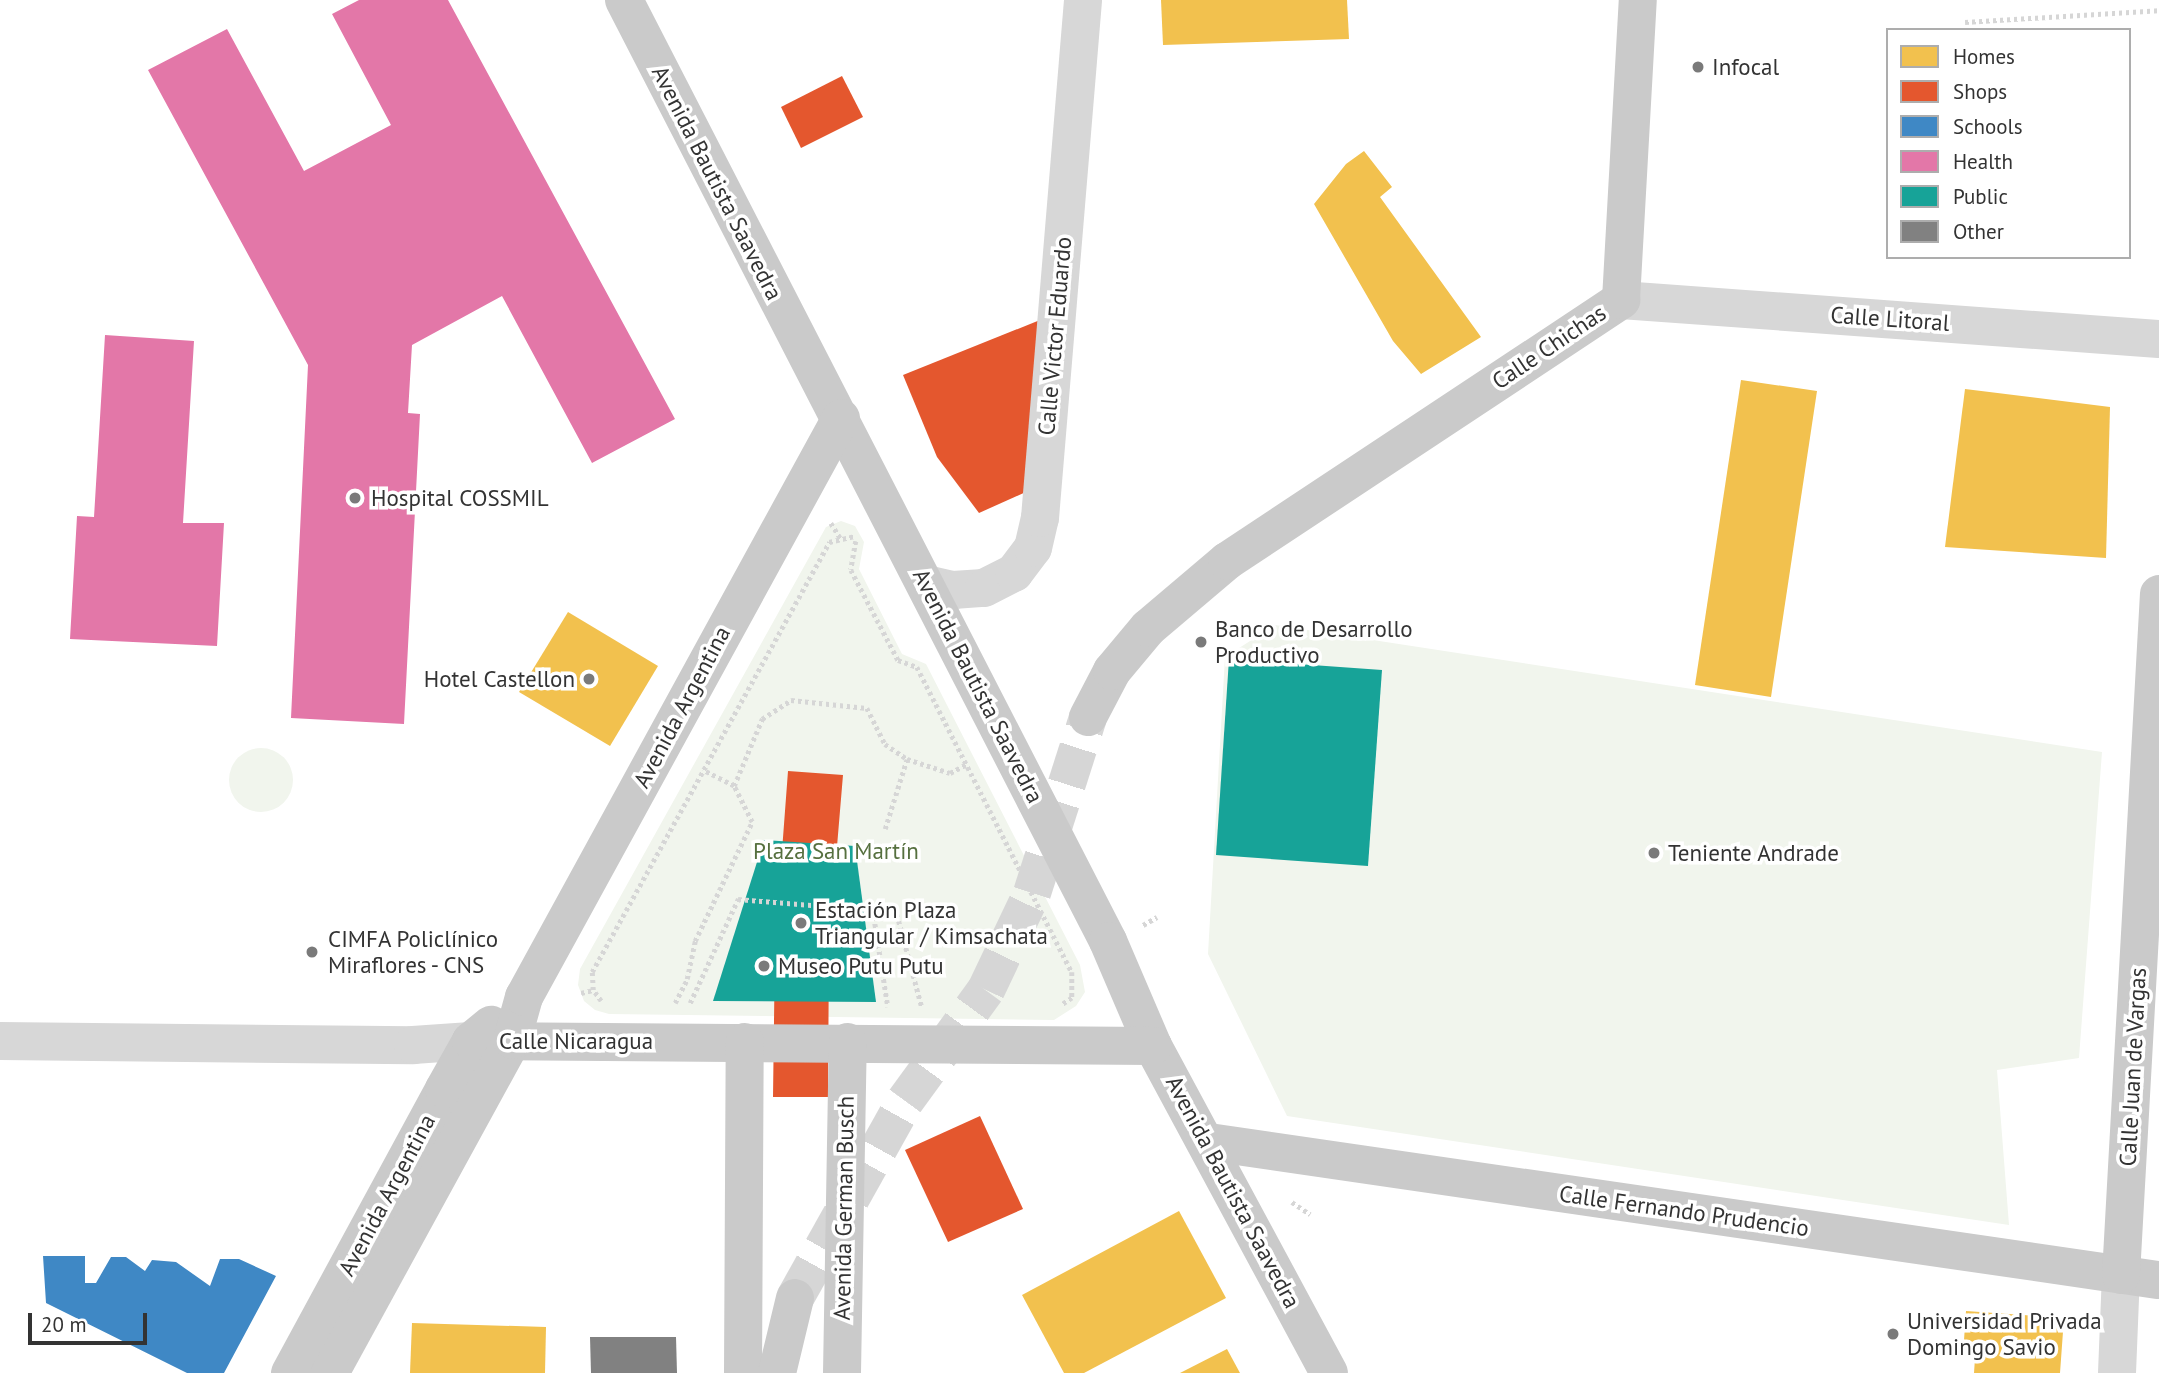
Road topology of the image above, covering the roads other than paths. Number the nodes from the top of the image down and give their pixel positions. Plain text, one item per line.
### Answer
1 (624, 0) edge
2 (1083, 0) edge
3 (1638, 0) edge
4 (1621, 300) junction
5 (2159, 339) edge
6 (841, 418) junction
7 (926, 584) junction
8 (2159, 594) edge
9 (1088, 717) tunnel mouth
10 (524, 997) junction
11 (512, 1040) junction
12 (0, 1041) edge
13 (471, 1041) junction
14 (746, 1042) junction
15 (848, 1042) junction
16 (1153, 1046) junction
17 (1209, 1142) junction
18 (366, 1271) junction
19 (2121, 1275) junction
20 (2159, 1280) edge
21 (795, 1298) tunnel mouth
22 (290, 1373) edge
23 (330, 1373) edge
24 (743, 1373) edge
25 (777, 1373) edge
26 (842, 1373) edge
27 (1329, 1373) edge
28 (2117, 1373) edge

1 - 6 main road, Avenida Bautista Saavedra
2 - 7 street, Calle Victor Eduardo
3 - 4 main road, Calle Chichas
4 - 5 street, Calle Litoral
4 - 9 main road, Calle Chichas
6 - 7 main road, Avenida Bautista Saavedra
6 - 10 main road, Avenida Argentina
7 - 16 main road, Avenida Bautista Saavedra
8 - 19 main road, Calle Juan de Vargas
10 - 11 main road, Avenida Argentina
10 - 13 main road, Avenida Argentina
11 - 13 main road, Calle Nicaragua
11 - 14 main road, Calle Nicaragua
11 - 18 main road, Avenida Argentina
12 - 13 street, Calle Nicaragua
13 - 18 main road, Avenida Argentina
14 - 15 main road, Calle Nicaragua
14 - 24 main road
15 - 16 main road, Calle Nicaragua
15 - 26 main road, Avenida German Busch
16 - 17 main road, Avenida Bautista Saavedra
17 - 19 main road, Calle Fernando Prudencio
17 - 27 main road, Avenida Bautista Saavedra
18 - 22 main road, Avenida Argentina
18 - 23 main road, Avenida Argentina
19 - 20 main road, Calle Fernando Prudencio
19 - 28 street, Calle Juan de Vargas
21 - 25 main road

